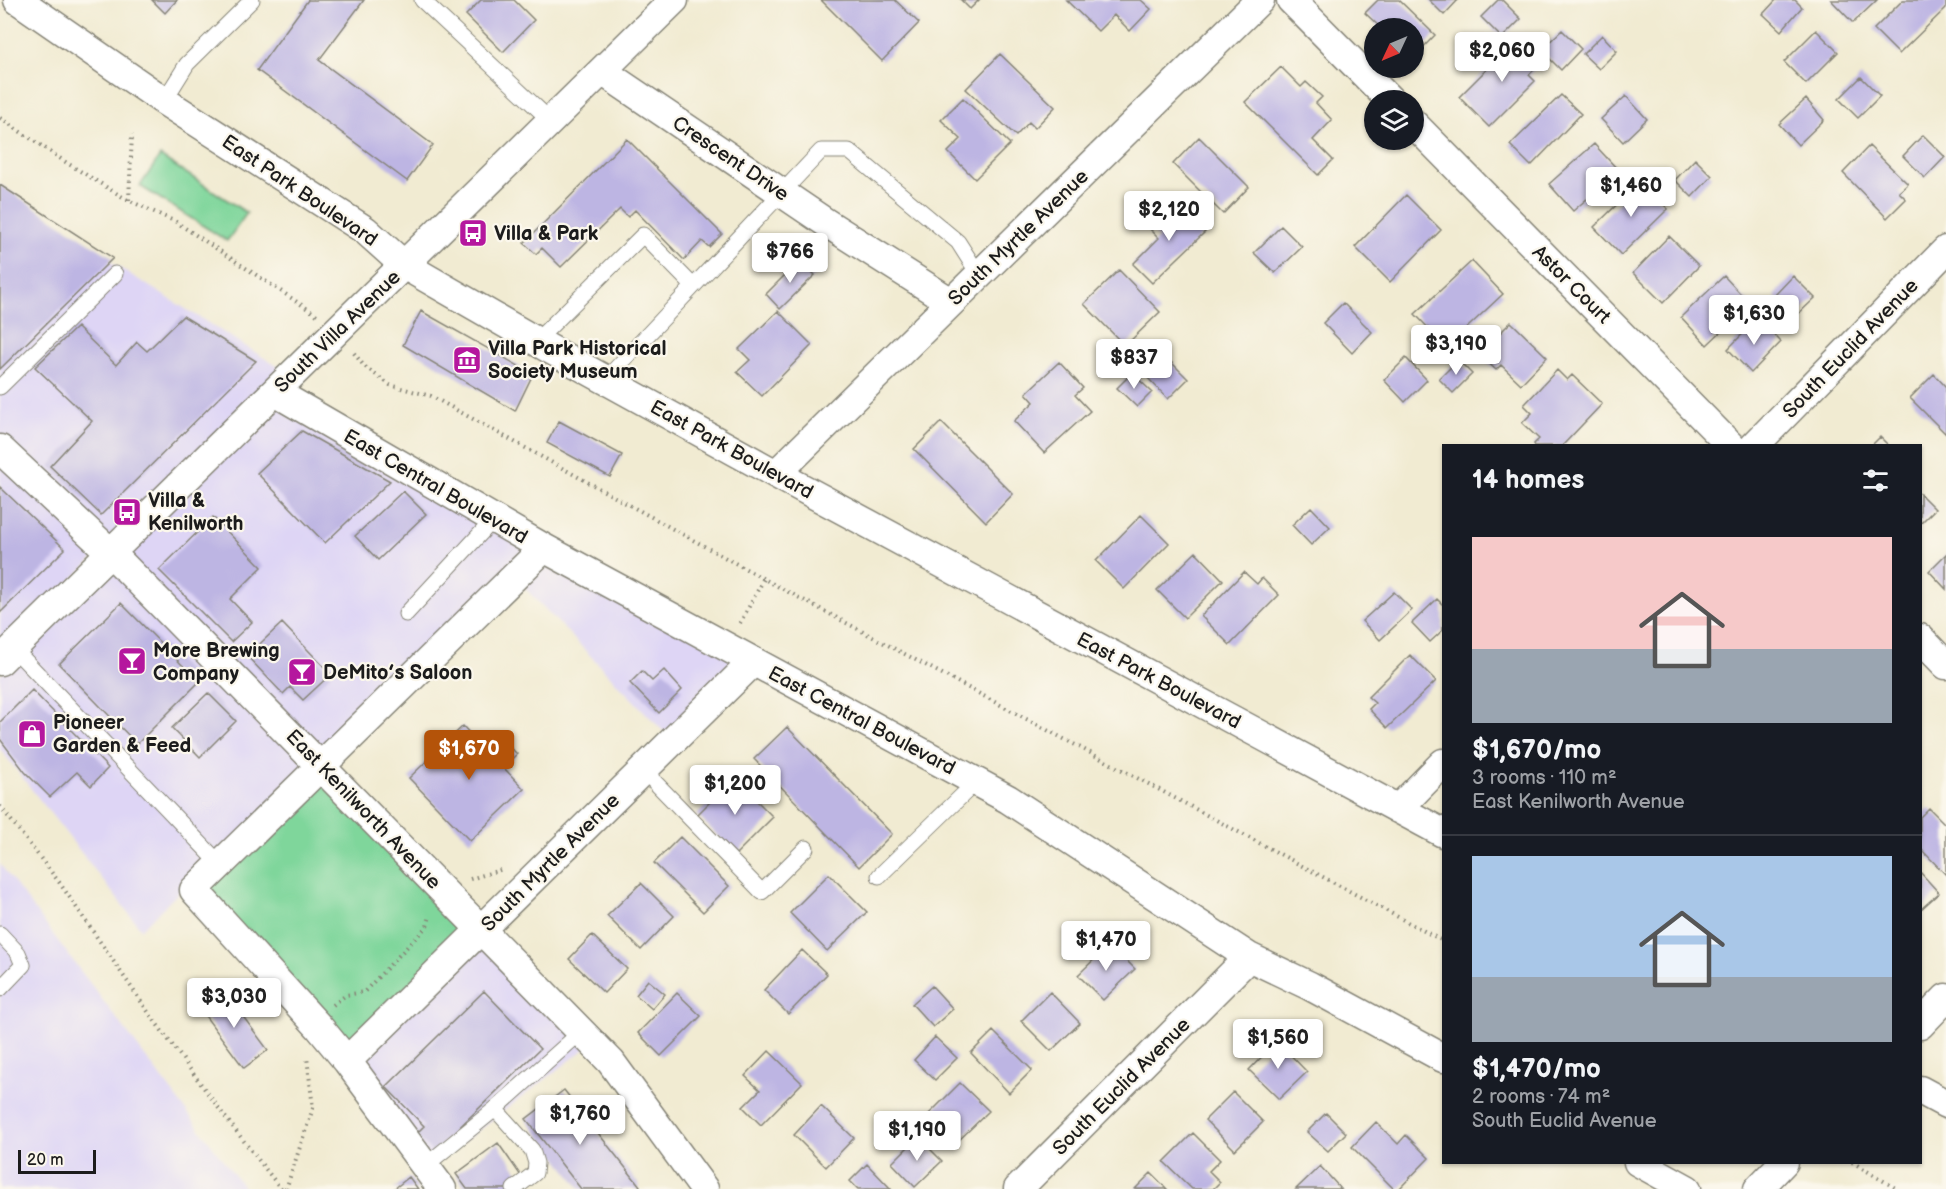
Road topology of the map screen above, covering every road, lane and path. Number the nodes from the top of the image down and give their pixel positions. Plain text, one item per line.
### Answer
1 (18, 0) edge
2 (252, 0) edge
3 (422, 0) edge
4 (674, 0) edge
5 (1260, 0) edge
6 (1291, 0) edge
7 (602, 71) junction
8 (1380, 90) edge
9 (164, 101) junction
10 (0, 117) edge
11 (551, 121) junction
12 (132, 134) dead end
13 (1424, 134) edge
14 (782, 193) junction
15 (129, 200) junction
16 (1946, 250) edge
17 (404, 265) junction
18 (116, 274) dead end
19 (979, 275) junction
20 (692, 285) junction
21 (951, 302) junction
22 (320, 318) dead end
23 (536, 341) junction
24 (348, 346) dead end
25 (605, 380) junction
26 (0, 387) edge
27 (275, 392) junction
28 (1729, 444) edge
29 (1756, 444) edge
30 (0, 449) edge
31 (776, 474) junction
32 (494, 519) junction
33 (544, 548) junction
34 (111, 553) junction
35 (764, 579) junction
36 (406, 614) dead end
37 (739, 624) dead end
38 (1922, 640) edge
39 (7, 655) edge
40 (753, 662) junction
41 (1946, 664) edge
42 (1442, 764) edge
43 (322, 766) junction
44 (643, 770) junction
45 (976, 782) junction
46 (0, 806) edge
47 (1398, 809) junction
48 (1442, 832) edge
49 (806, 848) dead end
50 (221, 865) junction
51 (879, 876) dead end
52 (432, 912) dead end
53 (482, 929) junction
54 (0, 934) edge
55 (1442, 940) edge
56 (1250, 957) junction
57 (0, 989) edge
58 (1946, 998) edge
59 (329, 1009) dead end
60 (1922, 1023) edge
61 (582, 1031) junction
62 (309, 1050) dead end
63 (1442, 1057) edge
64 (347, 1061) junction
65 (1922, 1091) edge
66 (1946, 1104) edge
67 (495, 1109) junction
68 (1642, 1164) edge
69 (1782, 1164) edge
70 (1855, 1164) edge
71 (425, 1166) junction
72 (281, 1189) edge
73 (286, 1189) edge
74 (442, 1189) edge
75 (514, 1189) edge
76 (704, 1189) edge
77 (1018, 1189) edge
78 (1687, 1189) edge
79 (1758, 1189) edge
80 (1897, 1189) edge

1 - 9 street, East Park Boulevard
2 - 9 lane
3 - 11 lane
4 - 7 street, South Villa Avenue
5 - 19 street, South Myrtle Avenue
6 - 8 street
7 - 11 street, South Villa Avenue
7 - 14 street, Crescent Drive
9 - 17 street, East Park Boulevard
10 - 15 path
11 - 17 street, South Villa Avenue
12 - 15 path
13 - 28 street, Astor Court
14 - 19 lane
14 - 20 lane
14 - 21 street, Crescent Drive
15 - 22 path
16 - 29 street, South Euclid Avenue
17 - 23 street, East Park Boulevard
17 - 27 street, South Villa Avenue
18 - 26 lane
19 - 21 street, South Myrtle Avenue
20 - 23 lane
20 - 25 lane
21 - 31 street, South Myrtle Avenue
23 - 25 street, East Park Boulevard
24 - 35 path
25 - 31 street, East Park Boulevard
27 - 32 street, East Central Boulevard
27 - 34 street, South Villa Avenue
30 - 34 street, East Kenilworth Avenue
31 - 47 street, East Park Boulevard
32 - 33 street, East Central Boulevard
32 - 36 lane
33 - 40 street, East Central Boulevard
33 - 43 street
34 - 39 street, South Villa Avenue
34 - 43 street, East Kenilworth Avenue
35 - 37 path
35 - 55 path
38 - 41 street
39 - 50 lane
40 - 44 street, South Myrtle Avenue
40 - 45 street, East Central Boulevard
42 - 47 street
43 - 50 street
43 - 53 street, East Kenilworth Avenue
44 - 49 lane
44 - 53 street, South Myrtle Avenue
45 - 51 lane
45 - 56 street, East Central Boulevard
46 - 72 path
47 - 48 street, East Park Boulevard
50 - 64 street
52 - 59 path
53 - 61 street, East Kenilworth Avenue
53 - 64 street, South Myrtle Avenue
54 - 57 lane
56 - 63 street, East Central Boulevard
56 - 77 street, South Euclid Avenue
58 - 60 street
61 - 67 lane
61 - 76 street, East Kenilworth Avenue
62 - 73 path
64 - 71 street
65 - 66 street
67 - 71 lane
67 - 75 lane
68 - 78 street
69 - 79 street
70 - 80 path
71 - 74 street

